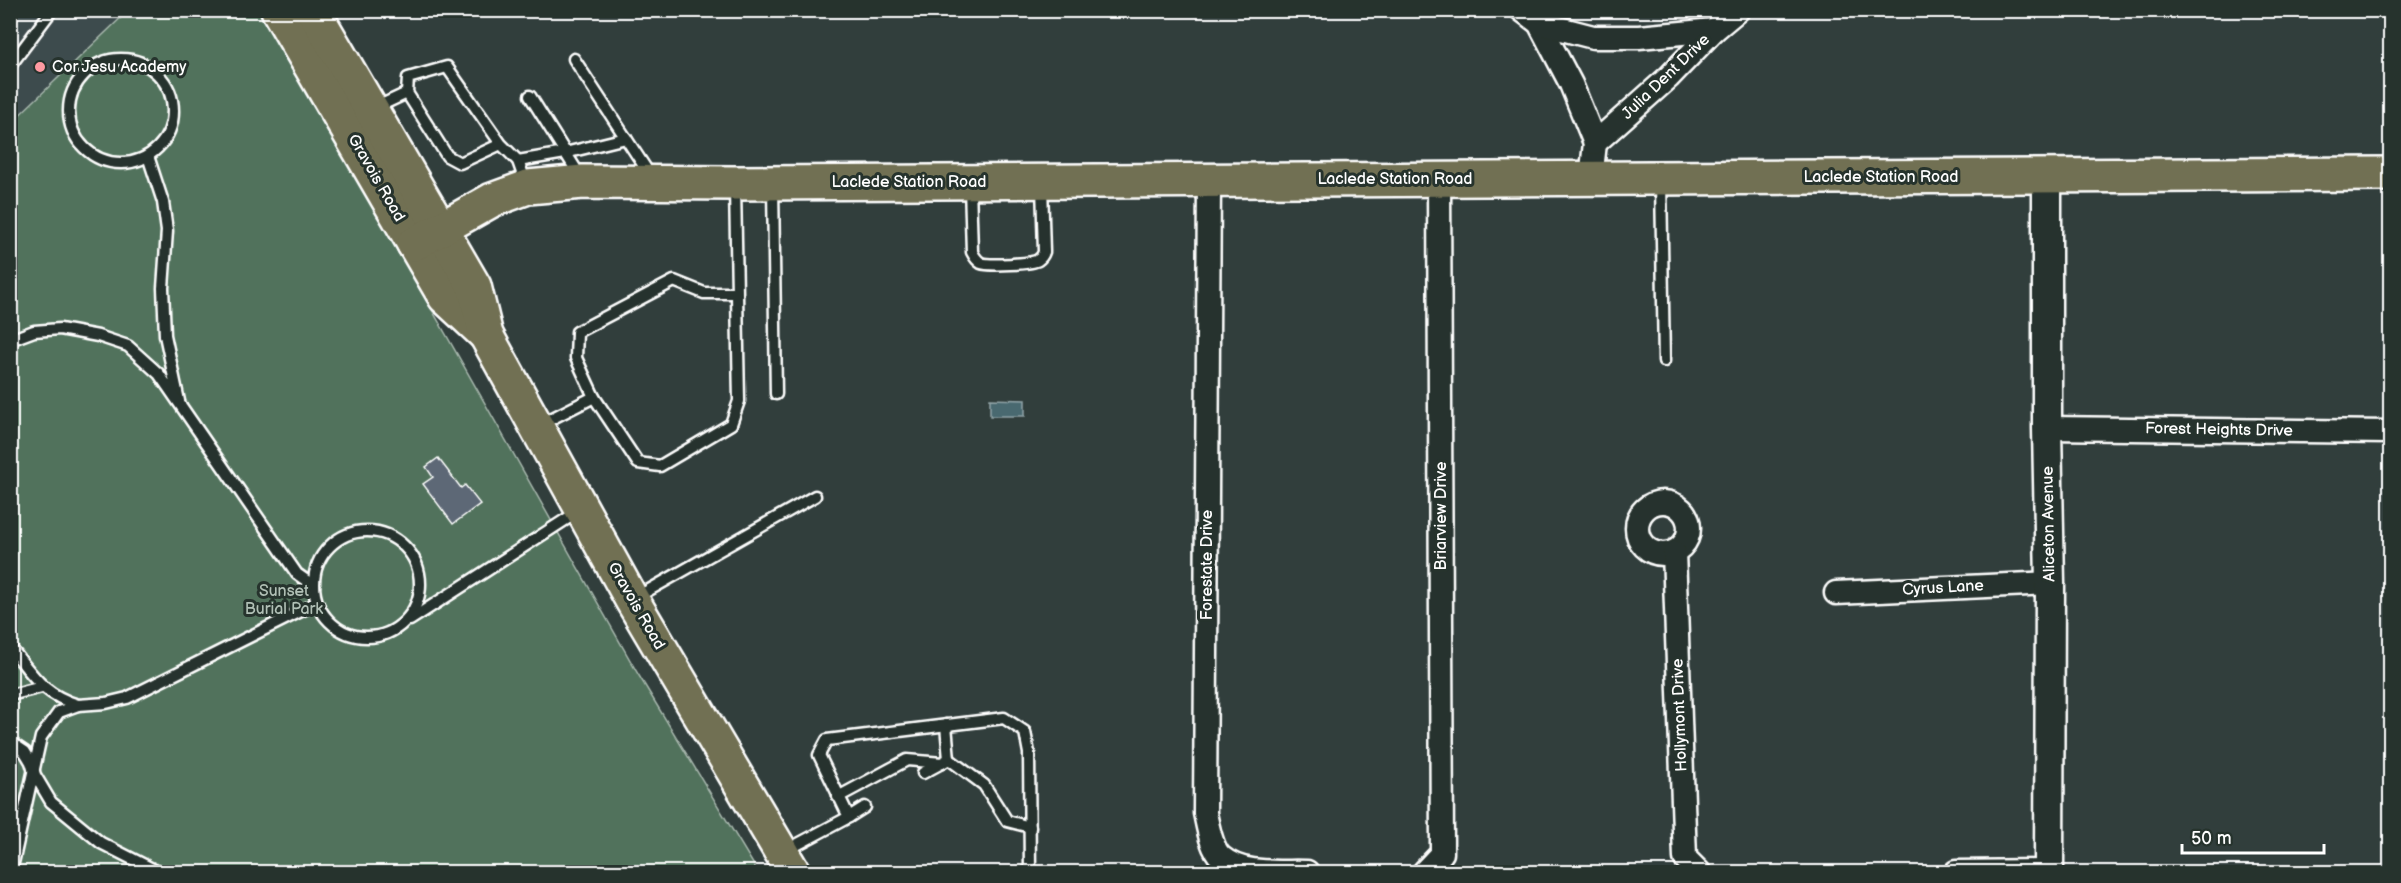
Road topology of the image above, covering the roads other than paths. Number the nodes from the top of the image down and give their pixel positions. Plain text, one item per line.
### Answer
1 (52, 10) edge
2 (278, 10) edge
3 (313, 10) edge
4 (1738, 10) edge
5 (1530, 17) edge
6 (1714, 30) junction
7 (574, 59) dead end
8 (10, 66) edge
9 (407, 93) junction
10 (530, 96) dead end
11 (372, 110) junction
12 (626, 138) junction
13 (501, 144) junction
14 (1595, 144) junction
15 (566, 153) junction
16 (148, 156) junction
17 (523, 174) junction
18 (2391, 174) edge
19 (2047, 175) junction
20 (1661, 178) junction
21 (1439, 179) junction
22 (1591, 179) junction
23 (1209, 180) junction
24 (583, 182) junction
25 (970, 182) junction
26 (1042, 182) junction
27 (655, 183) junction
28 (735, 183) junction
29 (772, 183) junction
30 (416, 185) junction
31 (492, 200) junction
32 (427, 236) junction
33 (736, 293) junction
34 (10, 340) edge
35 (1664, 361) dead end
36 (776, 394) dead end
37 (594, 397) junction
38 (180, 404) junction
39 (536, 427) junction
40 (2047, 428) junction
41 (2391, 432) edge
42 (815, 496) dead end
43 (581, 509) junction
44 (1674, 552) dead end
45 (2050, 583) junction
46 (314, 586) junction
47 (1836, 593) dead end
48 (632, 600) junction
49 (317, 603) junction
50 (405, 623) junction
51 (10, 647) edge
52 (42, 687) junction
53 (10, 695) edge
54 (78, 705) junction
55 (946, 725) junction
56 (10, 742) edge
57 (946, 761) junction
58 (923, 773) dead end
59 (34, 775) junction
60 (838, 797) junction
61 (865, 807) dead end
62 (849, 817) junction
63 (1030, 827) junction
64 (787, 863) edge
65 (2049, 872) edge
66 (11, 873) edge
67 (158, 873) edge
68 (1030, 873) edge
69 (1307, 873) edge
70 (1424, 873) edge
71 (1699, 873) edge
72 (1956, 873) edge

1 - 8 lane
2 - 32 main road, Gravois Road
3 - 11 main road, Gravois Road
4 - 6 street, Julia Dent Drive
5 - 6 street
5 - 14 street
6 - 14 street, Julia Dent Drive
7 - 12 lane
9 - 11 lane
9 - 13 lane
9 - 13 lane
10 - 15 lane
11 - 30 main road, Gravois Road
12 - 15 lane
12 - 27 lane
13 - 17 lane
14 - 22 street
15 - 17 lane
15 - 24 lane
16 - 16 lane
16 - 38 lane
17 - 24 main road, Laclede Station Road
17 - 31 main road, Laclede Station Road
18 - 19 main road, Laclede Station Road
19 - 20 main road, Laclede Station Road
19 - 40 street, Aliceton Avenue
20 - 22 main road, Laclede Station Road
20 - 35 lane
21 - 22 main road, Laclede Station Road
21 - 23 main road, Laclede Station Road
21 - 70 street, Briarview Drive
23 - 26 main road, Laclede Station Road
23 - 69 street, Forestate Drive
24 - 27 main road, Laclede Station Road
25 - 26 main road, Laclede Station Road
25 - 26 lane
25 - 29 main road, Laclede Station Road
27 - 28 main road, Laclede Station Road
28 - 29 main road, Laclede Station Road
28 - 33 lane
29 - 36 lane
30 - 31 main road
30 - 32 main road, Gravois Road
31 - 32 main road, Laclede Station Road
32 - 39 main road, Gravois Road
33 - 37 lane
33 - 37 lane
34 - 38 lane
37 - 39 lane
38 - 46 lane
39 - 43 main road, Gravois Road
40 - 41 street, Forest Heights Drive
40 - 45 street, Aliceton Avenue
42 - 48 lane
43 - 48 main road, Gravois Road
43 - 50 lane
44 - 71 street, Hollymont Drive
45 - 47 street, Cyrus Lane
45 - 65 street, Aliceton Avenue
46 - 49 lane
46 - 50 lane
48 - 64 main road, Gravois Road
49 - 50 lane
49 - 54 lane
51 - 52 lane
52 - 53 lane
52 - 54 lane
54 - 59 lane
55 - 57 lane
55 - 60 lane
55 - 63 lane
56 - 59 lane
57 - 58 lane
57 - 60 lane
57 - 63 lane
59 - 66 lane
59 - 67 lane
60 - 62 lane
61 - 62 lane
62 - 64 lane
63 - 68 lane
65 - 72 street

